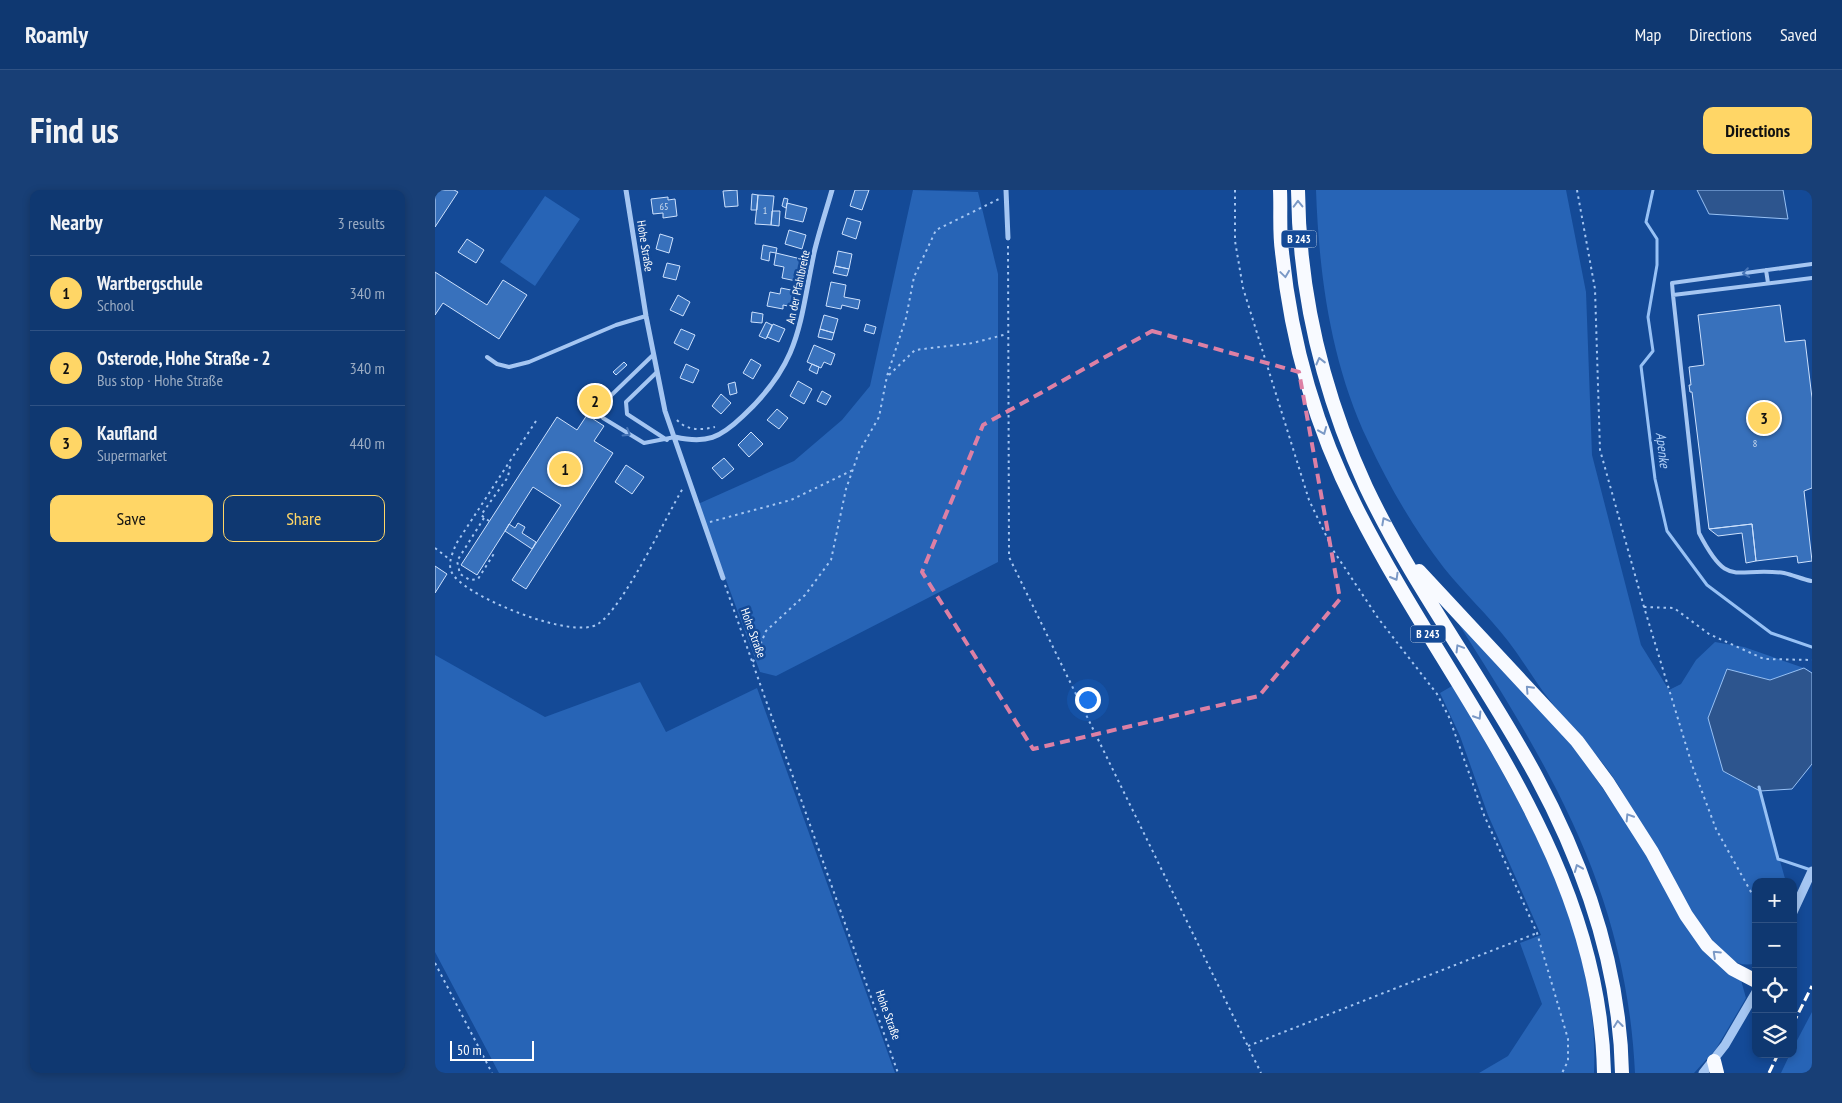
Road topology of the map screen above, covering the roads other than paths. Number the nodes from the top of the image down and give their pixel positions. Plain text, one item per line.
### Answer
1 (626, 190) edge
2 (832, 190) edge
3 (1280, 190) edge
4 (1298, 190) edge
5 (1006, 193) edge
6 (1008, 238) road end
7 (1812, 264) edge
8 (1766, 270) junction
9 (1812, 278) edge
10 (1768, 283) junction
11 (1673, 295) junction
12 (646, 316) junction
13 (653, 355) junction
14 (487, 357) dead end
15 (656, 373) junction
16 (675, 437) junction
17 (667, 440) junction
18 (1402, 554) junction
19 (723, 578) road end
20 (1811, 581) dead end
21 (1810, 875) edge
22 (1797, 903) edge
23 (1752, 979) edge
24 (1752, 999) edge
25 (1715, 1067) edge
26 (1605, 1073) edge
27 (1621, 1073) edge
28 (1703, 1073) edge

1 - 12 street, Hohe Straße
2 - 16 street, An der Pfahlbreite
3 -> 26 highway, B 243
18 -> 4 highway, B 243
5 - 6 street
7 - 8 lane
8 - 10 lane
8 -> 11 lane
9 - 10 lane
10 - 11 lane
11 - 20 lane
12 - 13 street, Hohe Straße
12 - 14 lane
13 - 15 street, Hohe Straße
13 -> 17 lane
15 - 16 street, Hohe Straße
15 - 17 lane
16 - 17 lane
16 - 19 street, Hohe Straße
23 -> 18 highway
27 -> 18 highway, B 243
21 - 22 street
24 - 25 street
25 - 28 street

